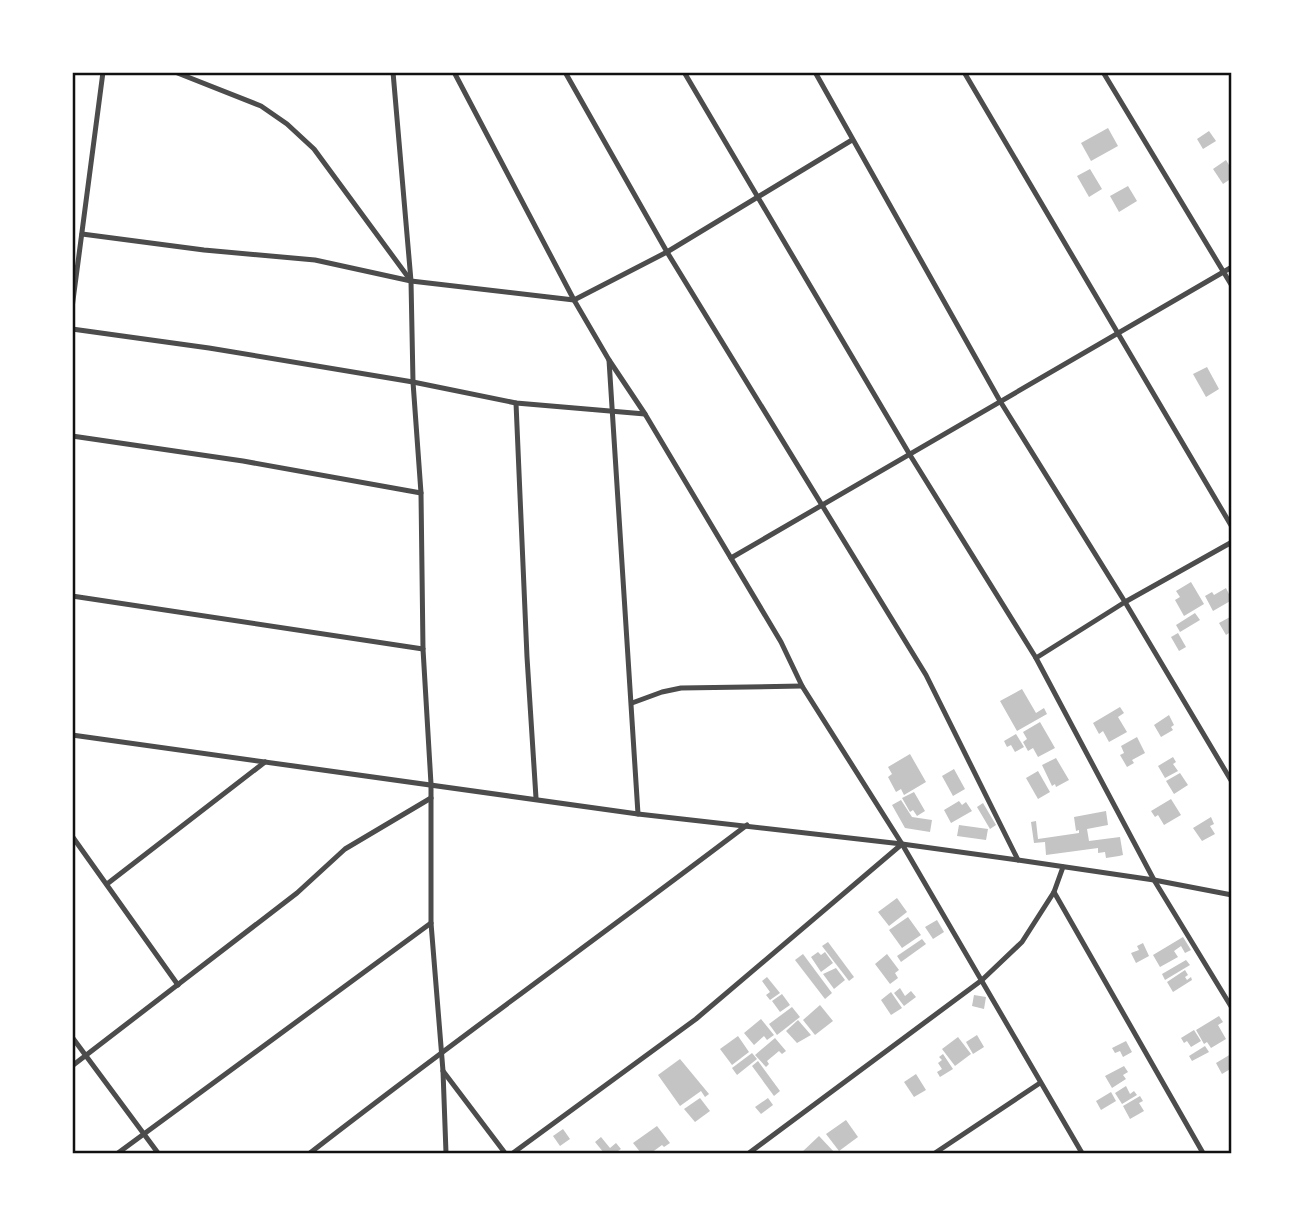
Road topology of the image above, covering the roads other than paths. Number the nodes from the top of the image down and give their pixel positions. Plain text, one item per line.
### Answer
1 (103, 72) edge
2 (175, 72) edge
3 (393, 72) edge
4 (454, 72) edge
5 (565, 72) edge
6 (684, 72) edge
7 (815, 72) edge
8 (964, 72) edge
9 (1103, 72) edge
10 (852, 140) junction
11 (758, 197) junction
12 (82, 234) junction
13 (667, 252) junction
14 (1232, 267) edge
15 (1224, 271) junction
16 (411, 281) junction
17 (1232, 286) edge
18 (574, 300) junction
19 (72, 308) edge
20 (72, 329) edge
21 (1118, 333) junction
22 (609, 360) junction
23 (413, 382) junction
24 (1000, 401) junction
25 (516, 403) junction
26 (611, 413) junction
27 (645, 414) junction
28 (72, 436) edge
29 (910, 454) junction
30 (421, 493) junction
31 (824, 504) junction
32 (1232, 527) edge
33 (1232, 542) edge
34 (731, 558) junction
35 (72, 596) edge
36 (1125, 602) junction
37 (423, 649) junction
38 (1036, 658) junction
39 (802, 686) junction
40 (632, 703) junction
41 (72, 735) edge
42 (265, 762) junction
43 (1232, 782) edge
44 (431, 784) junction
45 (431, 798) junction
46 (536, 798) junction
47 (638, 814) junction
48 (747, 825) junction
49 (72, 836) edge
50 (902, 844) junction
51 (1018, 860) junction
52 (1063, 867) junction
53 (1154, 880) junction
54 (107, 884) junction
55 (1054, 892) junction
56 (1232, 895) edge
57 (431, 923) junction
58 (982, 980) junction
59 (178, 985) junction
60 (1232, 1008) edge
61 (72, 1037) edge
62 (440, 1053) junction
63 (86, 1056) junction
64 (72, 1066) edge
65 (443, 1071) junction
66 (1040, 1083) junction
67 (144, 1134) junction
68 (118, 1153) edge
69 (158, 1153) edge
70 (312, 1153) edge
71 (446, 1153) edge
72 (505, 1153) edge
73 (513, 1153) edge
74 (749, 1153) edge
75 (934, 1153) edge
76 (1082, 1153) edge
77 (1203, 1153) edge

1 - 12 street
2 - 16 street
3 - 16 street
4 - 18 street
5 - 13 street
6 - 11 street
7 - 10 street
8 - 21 street
9 - 15 street
10 - 11 street
10 - 24 street
11 - 13 street
11 - 29 street
12 - 16 street
12 - 19 street
13 - 18 street
13 - 31 street
14 - 15 street
15 - 17 street
15 - 21 street
16 - 18 street
16 - 23 street
18 - 22 street
20 - 23 street
21 - 24 street
21 - 32 street
22 - 26 street
22 - 27 street
23 - 25 street
23 - 30 street
24 - 29 street
24 - 36 street
25 - 26 street
25 - 46 street
26 - 27 street
26 - 40 street
27 - 34 street
28 - 30 street
29 - 31 street
29 - 38 street
30 - 37 street
31 - 34 street
31 - 51 street
33 - 36 street
34 - 39 street
35 - 37 street
36 - 38 street
36 - 43 street
37 - 44 street
38 - 53 street
39 - 40 street
39 - 50 street
40 - 47 street
41 - 42 street
42 - 44 street
42 - 54 street
44 - 45 street
44 - 46 street
45 - 57 street
45 - 59 street
46 - 47 street
47 - 48 street
48 - 50 street
48 - 62 street
49 - 54 street
50 - 51 street
50 - 58 street
50 - 73 street
51 - 52 street
52 - 53 street
52 - 55 street
53 - 56 street
53 - 60 street
54 - 59 street
55 - 58 street
55 - 77 street
57 - 62 street
57 - 67 street
58 - 66 street
58 - 74 street
59 - 63 street
61 - 63 street
62 - 65 street
62 - 70 street
63 - 64 street
63 - 67 street
65 - 71 street
65 - 72 street
66 - 75 street
66 - 76 street
67 - 68 street
67 - 69 street

